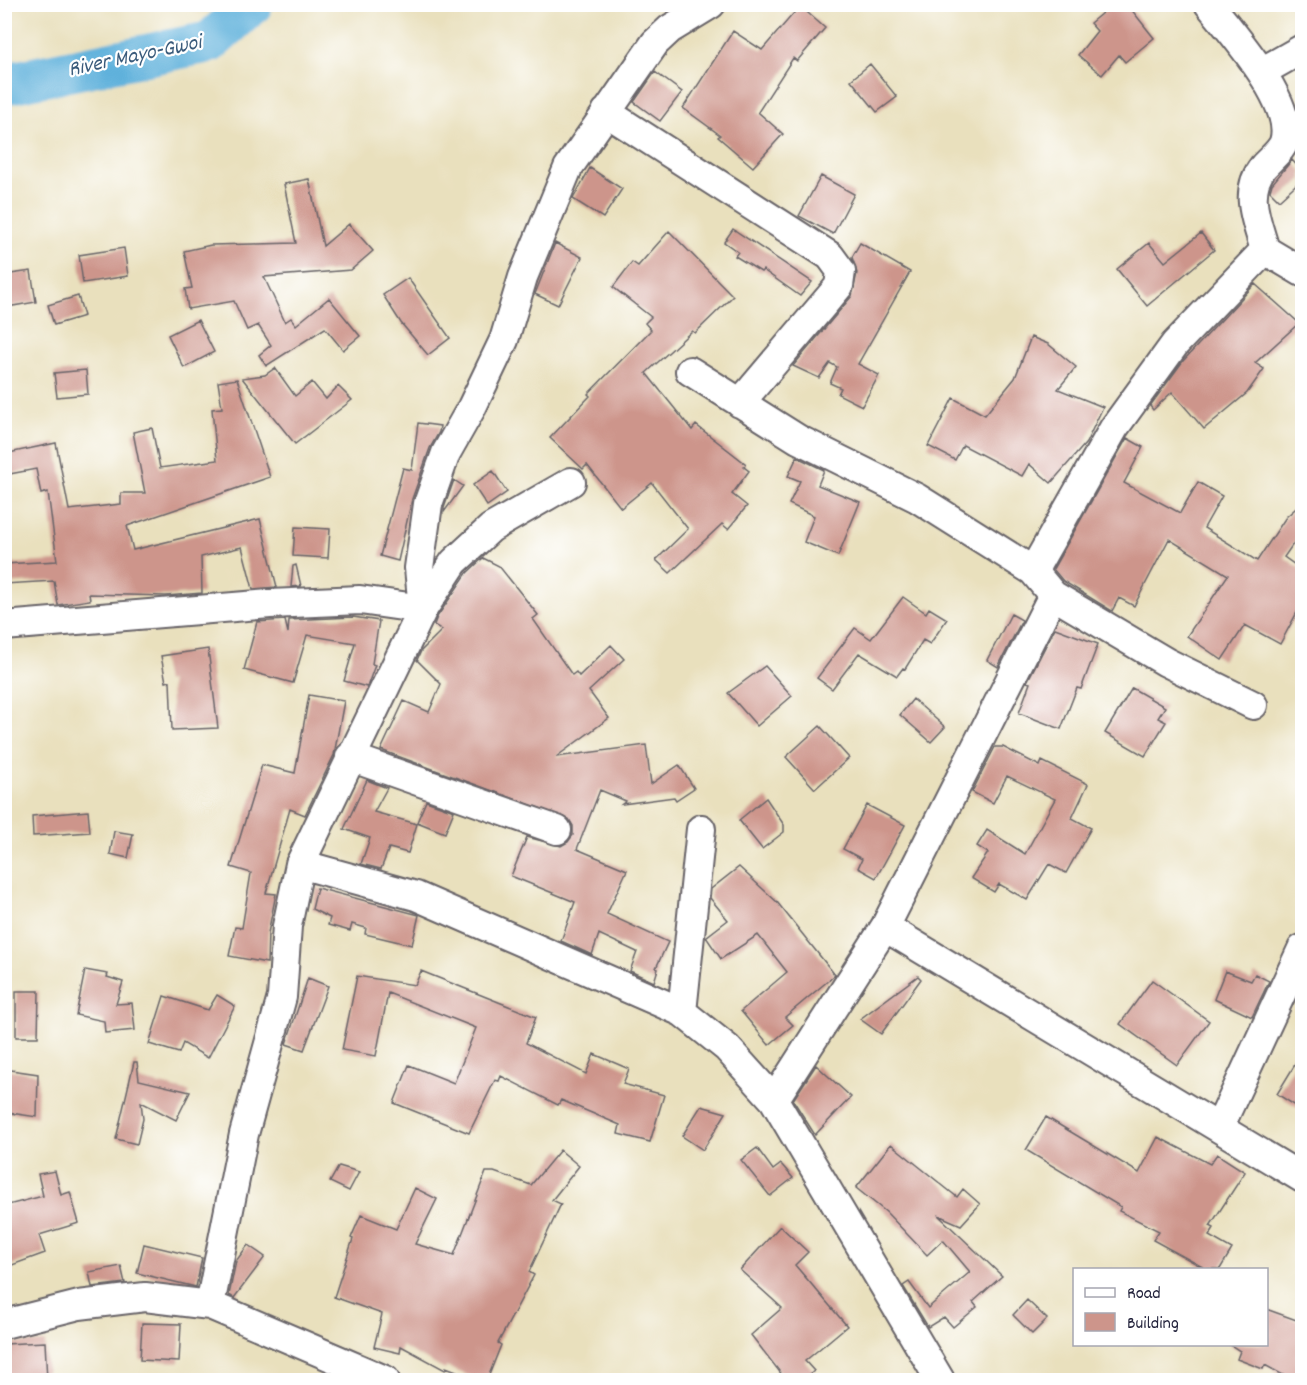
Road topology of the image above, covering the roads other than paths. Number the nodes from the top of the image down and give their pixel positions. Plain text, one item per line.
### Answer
1 (711, 4) edge
2 (1209, 4) edge
3 (1302, 49) edge
4 (1263, 72) junction
5 (606, 112) junction
6 (1265, 250) junction
7 (1302, 272) edge
8 (690, 371) dead end
9 (740, 403) junction
10 (571, 482) dead end
11 (1033, 571) junction
12 (1053, 595) junction
13 (423, 609) junction
14 (4, 626) edge
15 (1253, 705) dead end
16 (350, 757) junction
17 (701, 829) dead end
18 (557, 830) dead end
19 (300, 864) junction
20 (885, 927) junction
21 (1302, 949) edge
22 (682, 1012) junction
23 (774, 1100) junction
24 (1219, 1128) junction
25 (1302, 1178) edge
26 (210, 1305) junction
27 (4, 1323) edge
28 (385, 1380) edge
29 (940, 1380) edge

1 - 5 street
2 - 4 street
3 - 4 street
4 - 6 street
5 - 9 street
5 - 13 street
6 - 7 street
6 - 11 street
8 - 9 street
9 - 11 street
10 - 13 street
11 - 12 street
12 - 15 street
12 - 20 street
13 - 14 street
13 - 16 street
16 - 18 street
16 - 19 street
17 - 22 street
19 - 22 street
19 - 26 street
20 - 23 street
20 - 24 street
21 - 24 street
22 - 23 street
23 - 29 street
24 - 25 street
26 - 27 street
26 - 28 street

